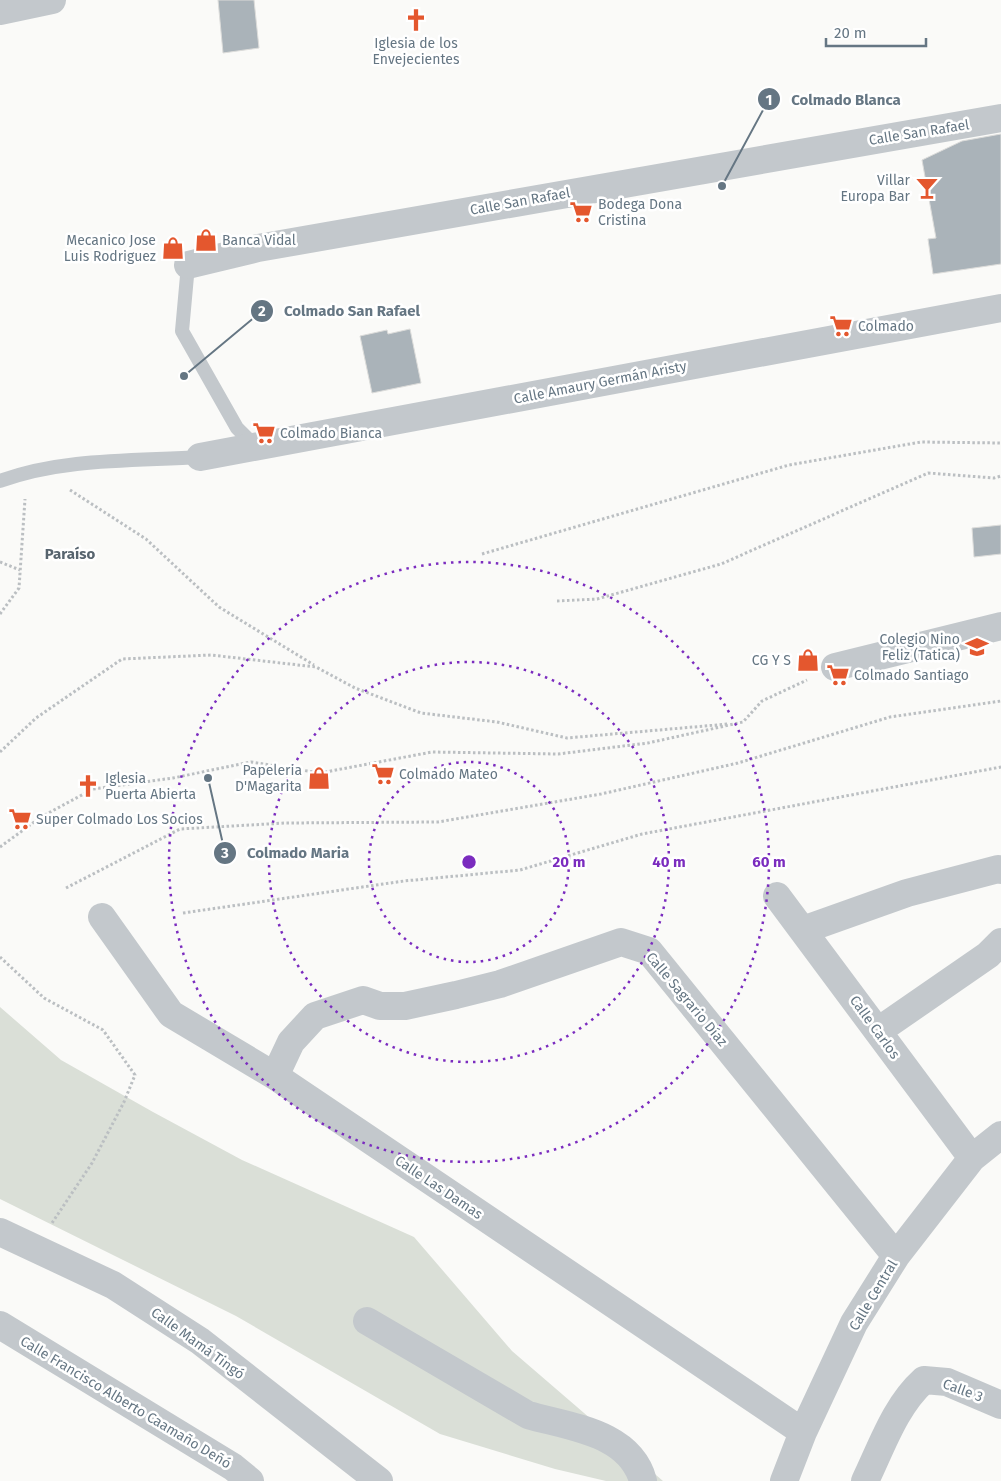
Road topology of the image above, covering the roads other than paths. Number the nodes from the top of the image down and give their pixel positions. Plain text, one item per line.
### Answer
1 (52, 0) edge
2 (0, 10) edge
3 (1001, 118) edge
4 (188, 265) joint
5 (1001, 308) edge
6 (256, 447) junction
7 (200, 457) joint
8 (0, 480) edge
9 (1001, 626) edge
10 (835, 667) road end
11 (1001, 870) edge
12 (777, 896) dead end
13 (102, 917) dead end
14 (803, 930) junction
15 (1001, 942) edge
16 (878, 1031) junction
17 (275, 1076) junction
18 (1001, 1135) edge
19 (972, 1158) junction
20 (0, 1232) edge
21 (896, 1256) junction
22 (367, 1321) dead end
23 (0, 1325) edge
24 (1001, 1405) edge
25 (803, 1432) junction
26 (250, 1481) edge
27 (379, 1481) edge
28 (643, 1481) edge
29 (784, 1481) edge
30 (865, 1481) edge

1 - 2 street
3 - 4 street, Calle San Rafael
4 - 6 lane
5 - 6 street, Calle Amaury Germán Aristy
6 - 7 street, Calle Amaury Germán Aristy
7 - 8 lane
9 - 10 street
11 - 14 street
12 - 14 street, Calle Carlos
13 - 17 street, Calle Las Damas
14 - 16 street, Calle Carlos
15 - 16 street
16 - 19 street, Calle Carlos
17 - 21 street, Calle Sagrario Díaz
17 - 25 street, Calle Las Damas
18 - 19 street, Calle Central
19 - 21 street, Calle Central
20 - 27 street, Calle Mamá Tingó
21 - 25 street, Calle Central
22 - 28 street
23 - 26 street, Calle Francisco Alberto Caamaño Deñó
24 - 30 street, Calle 3
25 - 29 street, Calle Central

